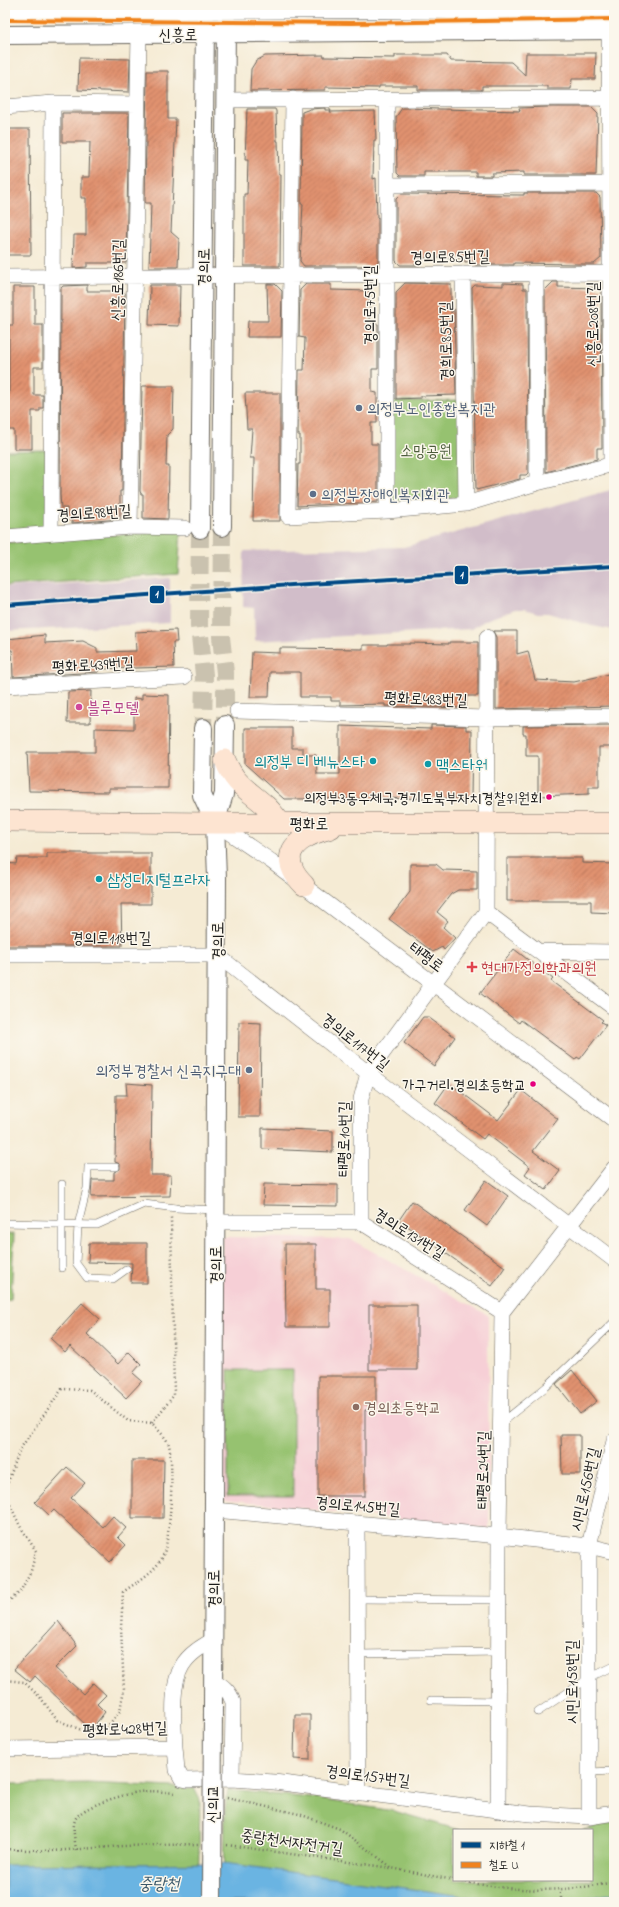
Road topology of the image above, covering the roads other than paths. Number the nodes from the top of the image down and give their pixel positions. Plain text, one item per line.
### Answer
1 (140, 7) edge
2 (205, 7) edge
3 (226, 7) edge
4 (388, 7) edge
5 (491, 7) edge
6 (611, 8) edge
7 (5, 10) edge
8 (612, 30) edge
9 (139, 34) junction
10 (205, 34) junction
11 (225, 34) junction
12 (5, 35) edge
13 (612, 98) edge
14 (293, 99) junction
15 (387, 99) junction
16 (225, 100) junction
17 (53, 103) junction
18 (137, 104) junction
19 (5, 107) edge
20 (610, 184) junction
21 (387, 185) junction
22 (610, 273) junction
23 (462, 274) junction
24 (536, 274) junction
25 (136, 275) junction
26 (203, 275) junction
27 (388, 275) junction
28 (5, 276) edge
29 (52, 276) junction
30 (224, 276) junction
31 (291, 276) junction
32 (613, 464) edge
33 (537, 483) junction
34 (466, 504) junction
35 (387, 511) junction
36 (130, 527) junction
37 (222, 527) tunnel mouth
38 (192, 529) joint
39 (51, 533) junction
40 (5, 536) edge
41 (487, 637) dead end
42 (184, 677) dead end
43 (5, 686) edge
44 (237, 711) dead end
45 (614, 716) edge
46 (486, 718) junction
47 (225, 725) tunnel mouth
48 (203, 728) tunnel mouth
49 (225, 760) junction
50 (5, 822) edge
51 (614, 822) edge
52 (215, 823) junction
53 (281, 823) junction
54 (353, 823) junction
55 (486, 823) junction
56 (304, 885) junction
57 (486, 912) junction
58 (539, 951) junction
59 (614, 952) edge
60 (5, 955) edge
61 (217, 955) junction
62 (433, 983) junction
63 (614, 1008) edge
64 (368, 1073) junction
65 (614, 1120) edge
66 (116, 1168) dead end
67 (614, 1168) edge
68 (62, 1184) dead end
69 (215, 1216) junction
70 (361, 1222) junction
71 (5, 1223) edge
72 (62, 1224) junction
73 (78, 1225) junction
74 (569, 1226) junction
75 (614, 1260) edge
76 (62, 1268) dead end
77 (126, 1269) dead end
78 (502, 1312) junction
79 (614, 1322) edge
80 (500, 1424) junction
81 (614, 1441) edge
82 (214, 1510) junction
83 (357, 1523) junction
84 (499, 1536) junction
85 (589, 1546) junction
86 (614, 1552) edge
87 (358, 1599) junction
88 (499, 1600) junction
89 (213, 1640) junction
90 (499, 1652) junction
91 (358, 1654) junction
92 (614, 1666) edge
93 (589, 1678) junction
94 (213, 1680) junction
95 (431, 1700) dead end
96 (499, 1701) junction
97 (212, 1707) joint
98 (538, 1712) dead end
99 (175, 1747) junction
100 (5, 1749) edge
101 (614, 1771) edge
102 (589, 1772) junction
103 (232, 1779) junction
104 (358, 1792) junction
105 (498, 1811) junction
106 (614, 1813) edge
107 (589, 1817) junction
108 (212, 1902) edge

1 - 2 street, 신흥로
1 - 7 street, 신흥로
2 - 3 street, 신흥로
2 - 10 street, 경의로
3 - 4 street, 신흥로
3 - 11 street, 경의로
4 - 5 street, 신흥로
5 - 6 street, 신흥로
6 - 8 street, 신흥로208번길
8 - 11 street, 신흥로
8 - 13 street, 신흥로208번길
9 - 10 street, 신흥로
9 - 12 street, 신흥로
9 - 18 street, 신흥로186번길
10 - 11 street, 신흥로
10 - 26 street, 경의로
11 - 16 street, 경의로
13 - 15 street
13 - 20 street, 신흥로208번길
14 - 15 street
14 - 16 street
14 - 31 street
15 - 21 street, 경의로75번길
16 - 30 street, 경의로
17 - 18 street
17 - 19 street
17 - 29 street
18 - 25 street, 신흥로186번길
20 - 21 street
20 - 22 street, 신흥로208번길
21 - 27 street, 경의로75번길
22 - 24 street, 경의로85번길
22 - 32 street, 신흥로208번길
23 - 24 street, 경의로85번길
23 - 27 street, 경의로85번길
23 - 34 street, 경희로85번길
24 - 33 street
25 - 26 street, 경의로85번길
25 - 29 street, 경의로85번길
25 - 36 street, 신흥로186번길
26 - 30 street, 경의로85번길
26 - 38 street, 경의로
27 - 31 street, 경의로85번길
27 - 35 street, 경의로75번길
28 - 29 street, 경의로85번길
29 - 39 street
30 - 31 street, 경의로85번길
30 - 37 street, 경의로
31 - 35 street
32 - 33 street
33 - 34 street
34 - 35 street
36 - 38 street, 경의로98번길
36 - 39 street, 경의로98번길
39 - 40 street, 경의로98번길
41 - 46 street
42 - 43 street, 평화로439번길
44 - 46 street, 평화로483번길
45 - 46 street, 평화로483번길
46 - 55 street
47 - 49 street, 경의로
48 - 52 street, 경의로
49 - 52 street, 경의로
49 - 53 main road
50 - 52 main road, 평화로
51 - 55 main road, 평화로
52 - 53 main road, 평화로
52 - 56 street, 태평로
52 - 61 street, 경의로
53 - 54 main road, 평화로
54 - 55 main road, 평화로
54 - 56 main road
55 - 57 street
56 - 62 street, 태평로
57 - 58 street
57 - 62 street, 태평로10번길
58 - 59 street
58 - 63 street
60 - 61 street, 경의로118번길
61 - 64 street, 경의로117번길
61 - 69 street, 경의로
62 - 64 street, 태평로10번길
62 - 65 street, 태평로
64 - 70 street, 태평로10번길
64 - 74 street, 경의로117번길
66 - 73 lane
67 - 74 street
68 - 72 lane
69 - 70 street, 경의로131번길
69 - 73 lane
69 - 82 street, 경의로
70 - 78 street, 경의로131번길
71 - 72 lane
72 - 73 lane
72 - 76 lane
73 - 77 lane
74 - 75 street
74 - 78 street
78 - 80 street, 태평로24번길
79 - 80 lane
80 - 84 street, 태평로24번길
81 - 85 street, 시민로156번길
82 - 83 street, 경의로145번길
82 - 89 street, 경의로
83 - 84 street, 경의로145번길
83 - 87 street
84 - 85 street
84 - 88 street, 태평로24번길
85 - 86 street
85 - 93 street, 시민로158번길
87 - 88 lane
87 - 91 street
88 - 90 street, 태평로24번길
89 - 94 street, 경의로
89 - 99 street, 평화로428번길
90 - 91 lane
90 - 96 street, 태평로24번길
91 - 104 street
92 - 93 lane
93 - 98 lane
93 - 102 street, 시민로158번길
94 - 97 street, 경의로
94 - 103 street
95 - 96 lane
96 - 105 street, 태평로24번길
97 - 108 street, 신의교, bridge
99 - 100 street, 평화로428번길
99 - 103 street, 경의로157번길
101 - 102 lane
102 - 107 street, 시민로158번길
103 - 104 street, 경의로157번길
104 - 105 street, 경의로157번길
105 - 107 street, 경의로157번길
106 - 107 street, 경의로157번길

